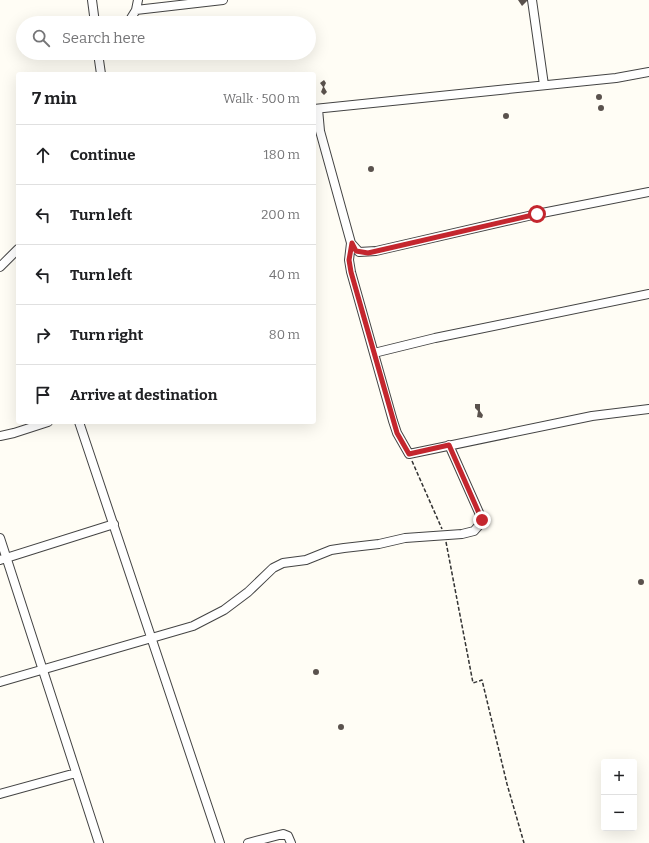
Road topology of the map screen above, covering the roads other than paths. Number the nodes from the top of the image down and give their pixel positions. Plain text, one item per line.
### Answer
1 (92, 0) edge
2 (138, 0) edge
3 (223, 0) edge
4 (532, 0) edge
5 (136, 10) junction
6 (94, 16) edge
7 (132, 16) edge
8 (99, 60) edge
9 (101, 72) edge
10 (649, 72) edge
11 (544, 85) junction
12 (316, 109) edge
13 (649, 192) edge
14 (352, 243) junction
15 (16, 251) edge
16 (0, 267) edge
17 (649, 294) edge
18 (374, 353) junction
19 (649, 409) edge
20 (42, 424) edge
21 (81, 424) edge
22 (0, 436) edge
23 (449, 445) junction
24 (114, 524) junction
25 (0, 538) edge
26 (3, 559) edge
27 (152, 638) junction
28 (42, 669) junction
29 (0, 682) edge
30 (76, 773) junction
31 (0, 794) edge
32 (99, 843) edge
33 (220, 843) edge
34 (248, 843) edge
35 (291, 843) edge

1 - 6 street
2 - 5 street
3 - 5 street
4 - 11 street
5 - 7 street
8 - 9 street
10 - 11 street
11 - 12 street
12 - 14 street
13 - 14 street
14 - 18 street
15 - 16 street
17 - 18 street
18 - 23 street
19 - 23 street
20 - 22 street
21 - 24 street
23 - 27 street
24 - 26 street
24 - 27 street
25 - 26 street
26 - 28 street
27 - 28 street
27 - 33 street
28 - 29 street
28 - 30 street
30 - 31 street
30 - 32 street
34 - 35 street

